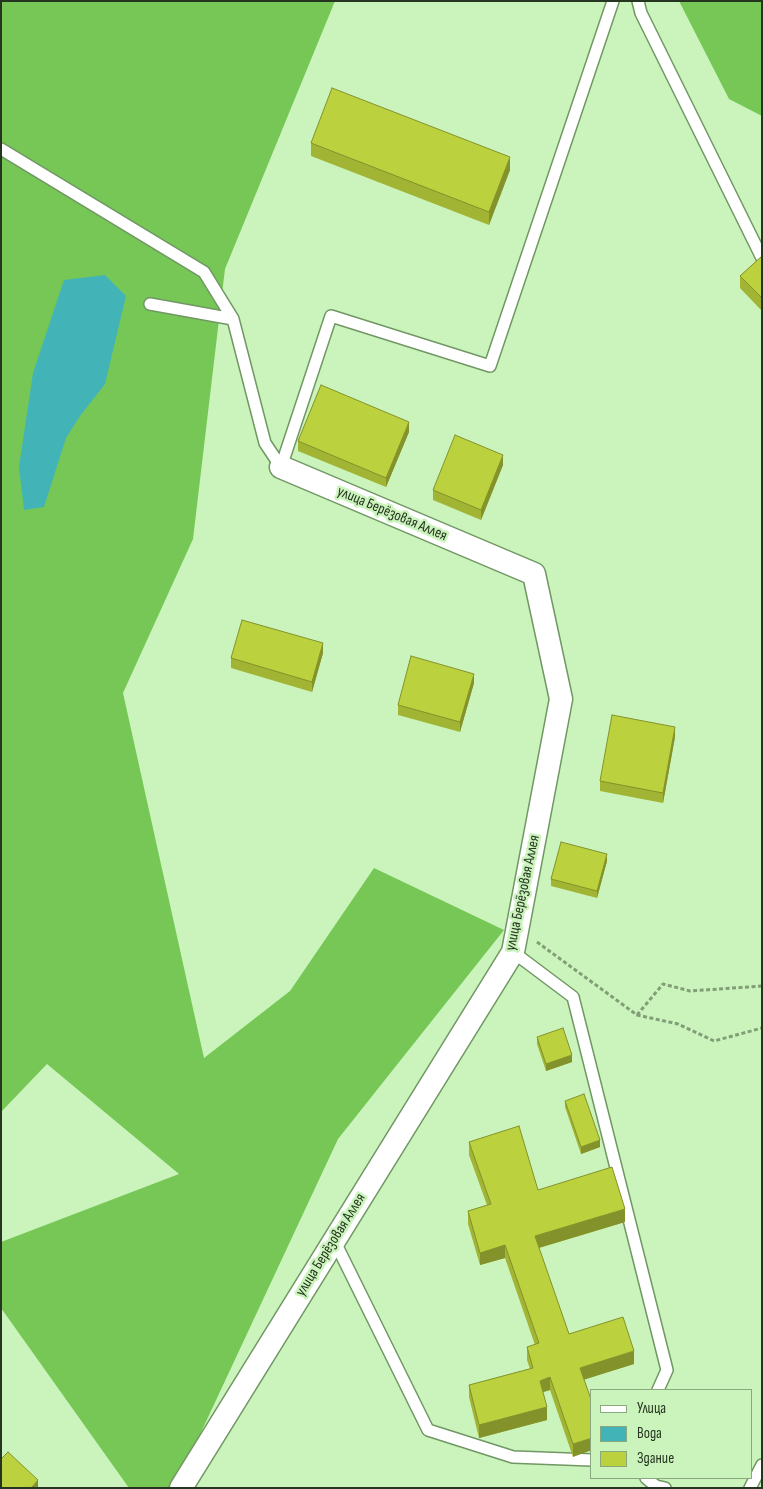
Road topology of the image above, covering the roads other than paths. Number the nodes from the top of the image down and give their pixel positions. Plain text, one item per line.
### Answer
1 (613, 1) edge
2 (638, 1) edge
3 (1, 149) edge
4 (762, 258) edge
5 (150, 304) dead end
6 (233, 319) junction
7 (281, 468) junction
8 (514, 944) junction
9 (334, 1240) junction
10 (658, 1389) edge
11 (590, 1460) edge
12 (762, 1465) edge
13 (647, 1479) edge
14 (181, 1488) edge
15 (665, 1488) edge
16 (750, 1488) edge

1 - 7 lane
2 - 4 lane
3 - 6 lane
5 - 6 lane
6 - 7 lane
7 - 8 street, улица Берёзовая Аллея
8 - 9 street, улица Берёзовая Аллея
8 - 10 lane
9 - 11 lane
9 - 14 street, улица Берёзовая Аллея
12 - 16 lane
13 - 15 lane

